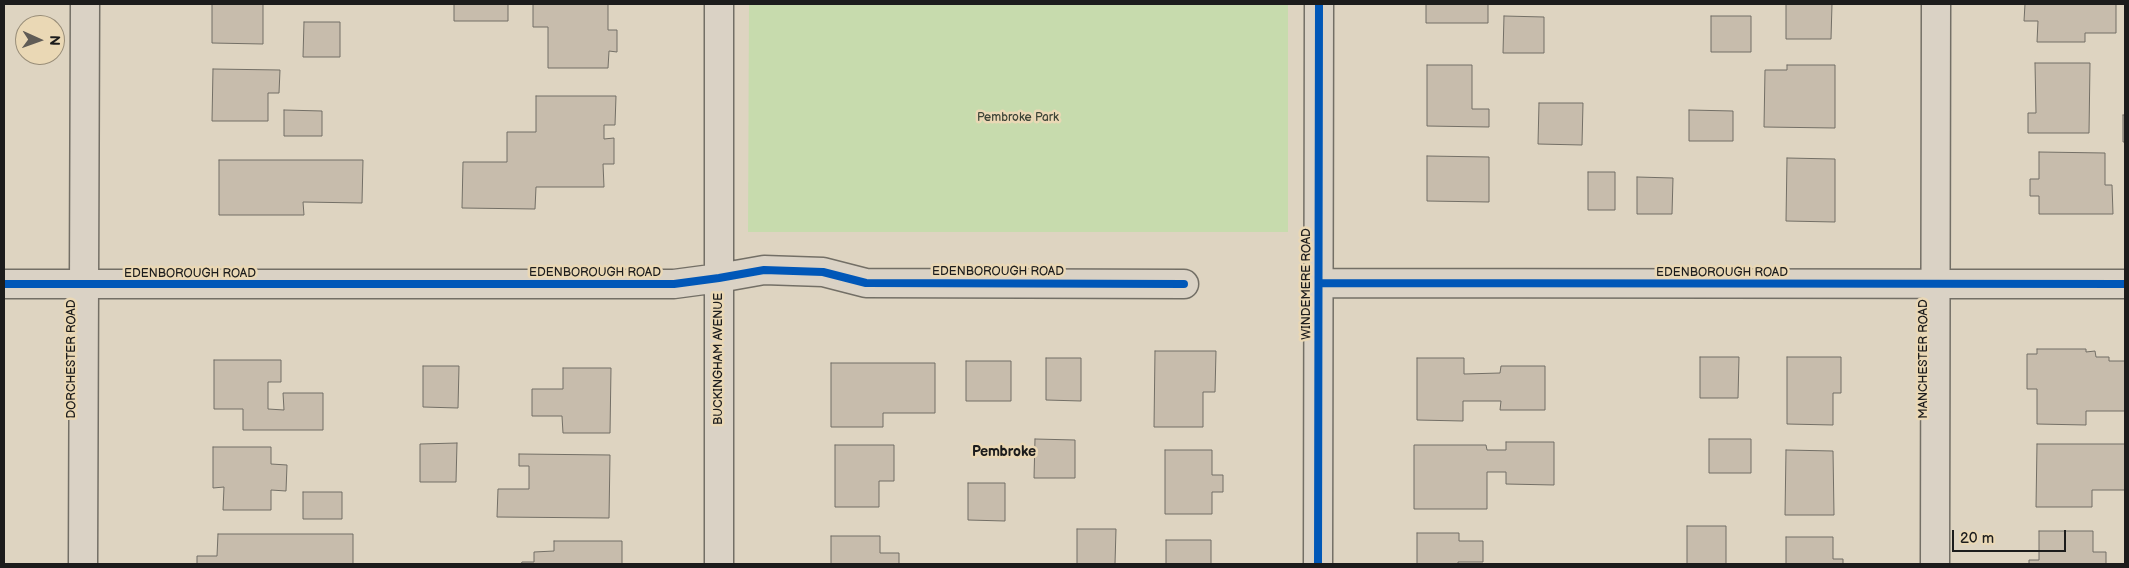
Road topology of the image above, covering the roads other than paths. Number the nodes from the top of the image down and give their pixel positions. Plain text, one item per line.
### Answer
1 (85, 4) edge
2 (719, 4) edge
3 (1319, 4) edge
4 (1936, 4) edge
5 (719, 278) junction
6 (1319, 283) junction
7 (4, 284) edge
8 (1184, 284) dead end
9 (1935, 284) junction
10 (2125, 284) edge
11 (84, 285) junction
12 (83, 564) edge
13 (719, 564) edge
14 (1318, 564) edge
15 (1935, 564) edge

1 - 11 street, DORCHESTER ROAD
2 - 5 street, BUCKINGHAM AVENUE
3 - 6 street, WINDEMERE ROAD
4 - 9 street, MANCHESTER ROAD
5 - 8 street, EDENBOROUGH ROAD
5 - 11 street, EDENBOROUGH ROAD
5 - 13 street, BUCKINGHAM AVENUE
6 - 9 street, EDENBOROUGH ROAD
6 - 14 street, WINDEMERE ROAD
7 - 11 street, EDENBOROUGH ROAD
9 - 10 street, EDENBOROUGH ROAD
9 - 15 street, MANCHESTER ROAD
11 - 12 street, DORCHESTER ROAD

